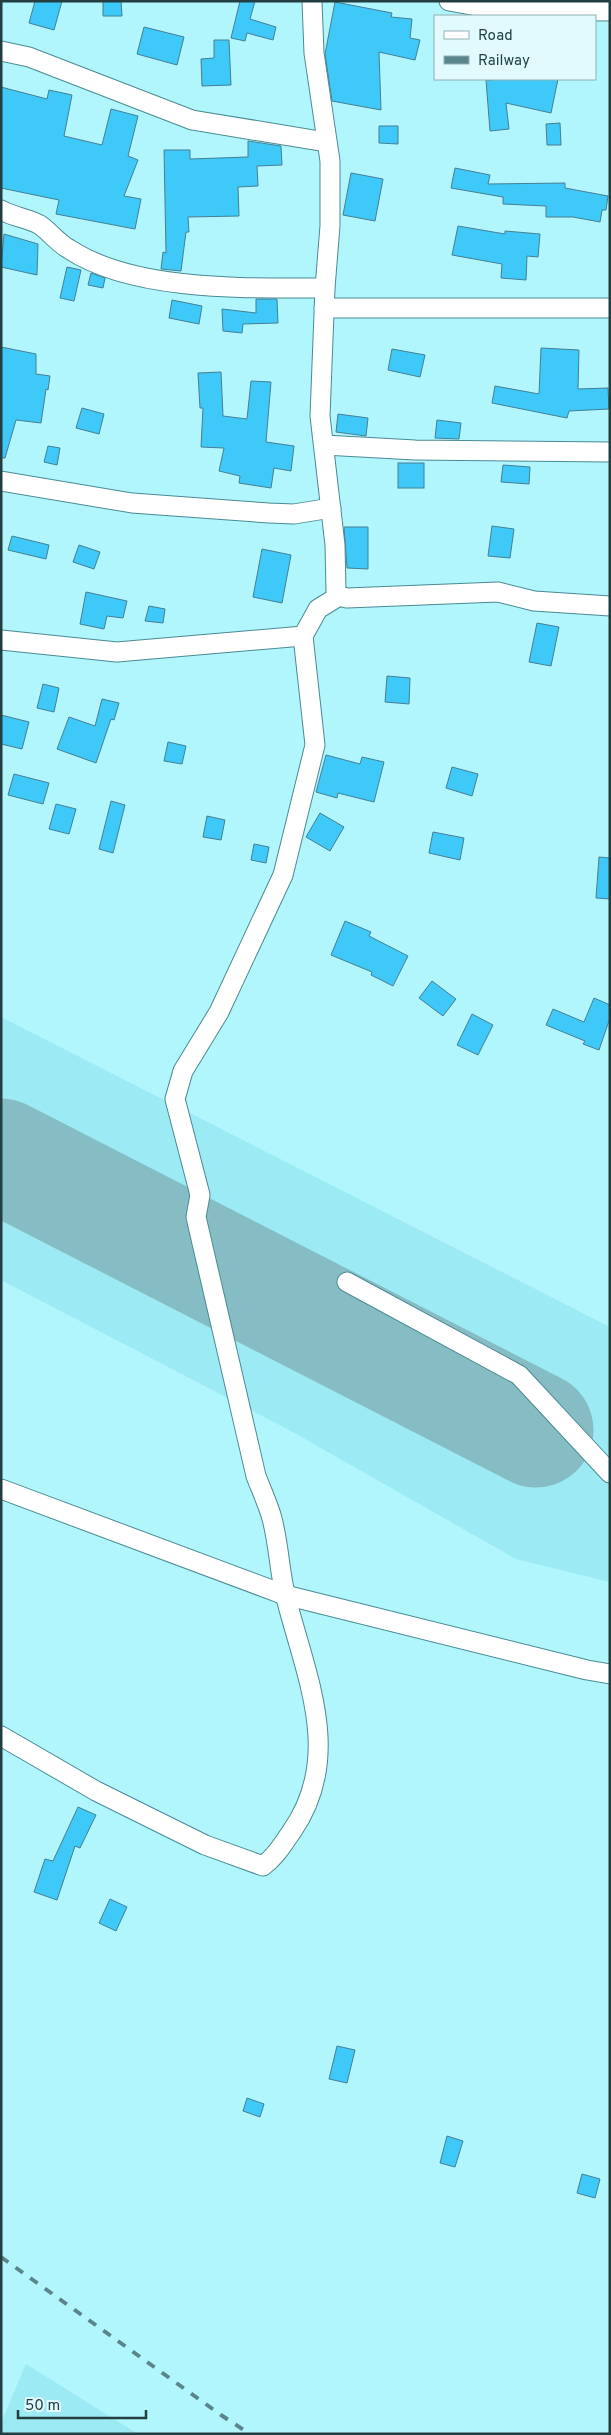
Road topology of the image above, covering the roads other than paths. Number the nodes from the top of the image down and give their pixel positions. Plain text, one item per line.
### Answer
1 (312, 1) edge
2 (450, 1) edge
3 (610, 11) edge
4 (1, 51) edge
5 (326, 142) junction
6 (1, 210) edge
7 (325, 288) junction
8 (324, 308) junction
9 (610, 308) edge
10 (324, 445) junction
11 (610, 452) edge
12 (1, 481) edge
13 (331, 508) junction
14 (339, 596) junction
15 (610, 606) edge
16 (303, 636) junction
17 (1, 640) edge
18 (347, 1282) dead end
19 (610, 1474) edge
20 (1, 1489) edge
21 (285, 1595) junction
22 (610, 1674) edge
23 (1, 1736) edge

1 - 5 street
2 - 3 street
4 - 5 street
5 - 7 street
6 - 7 street
7 - 8 street
8 - 9 street
8 - 10 street
10 - 11 street
10 - 13 street
12 - 13 street
13 - 14 street
14 - 15 street
14 - 16 street
16 - 17 street
16 - 21 street
18 - 19 street
20 - 21 street
21 - 22 street
21 - 23 street

